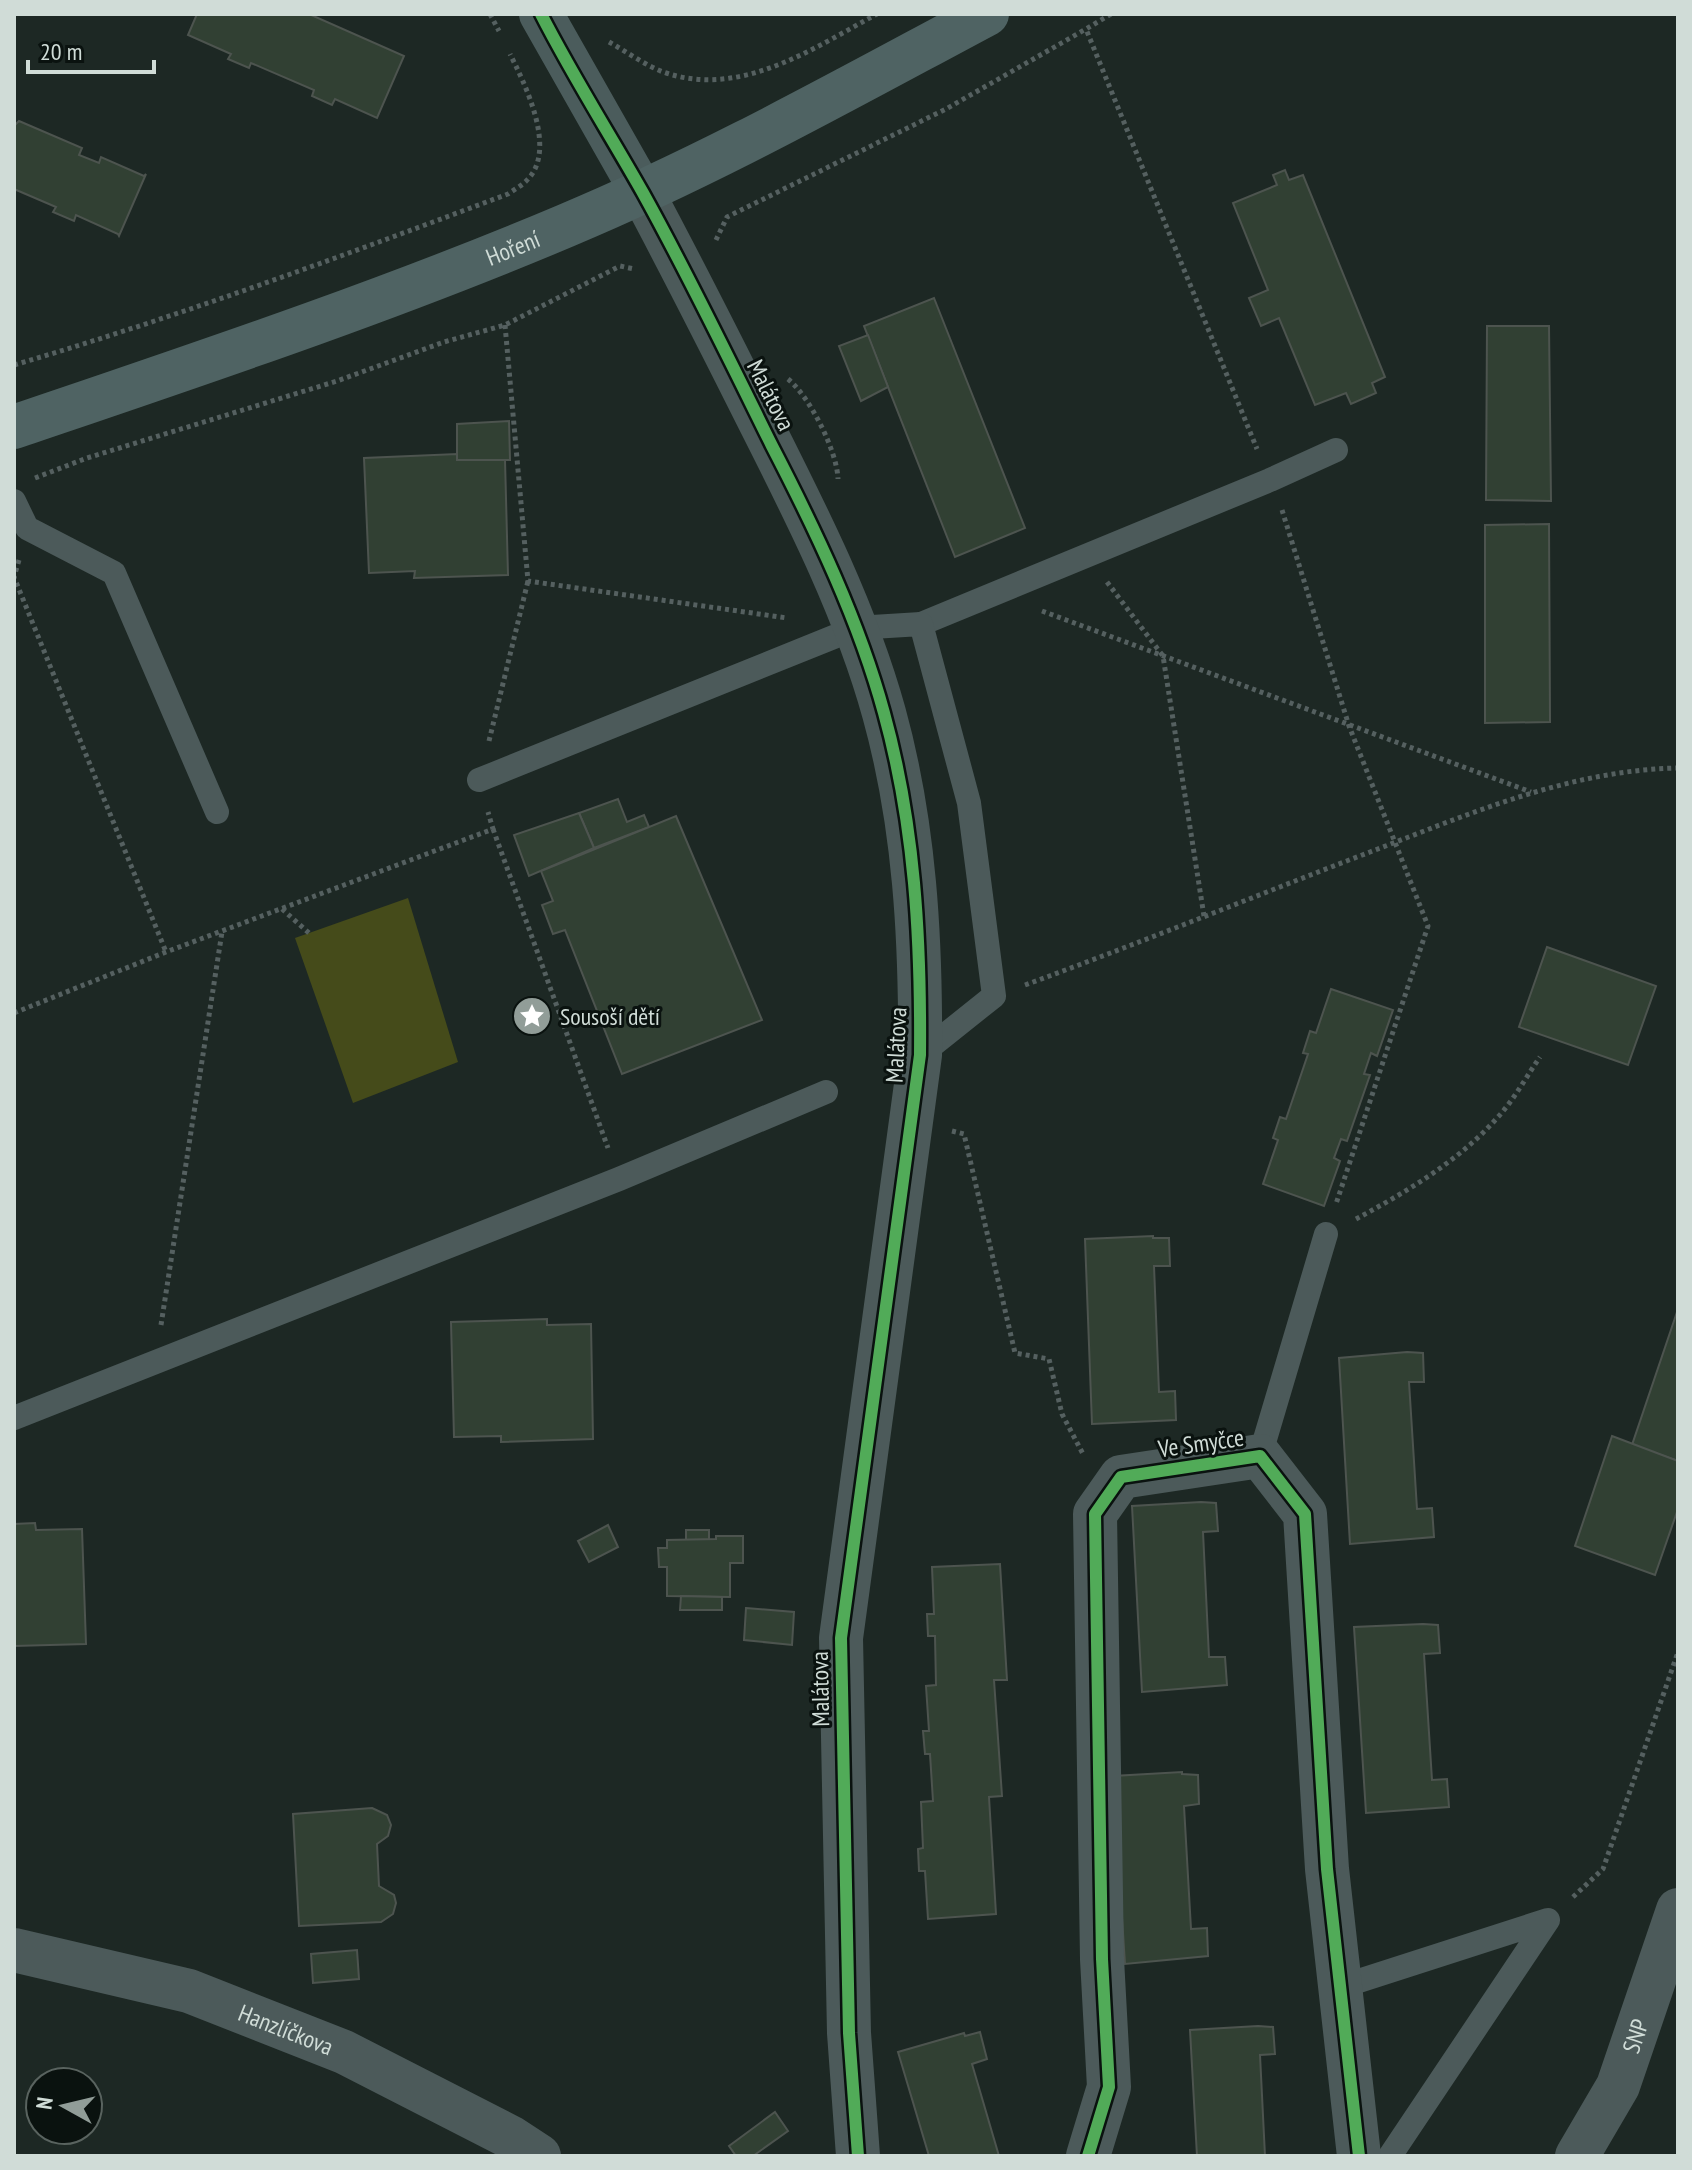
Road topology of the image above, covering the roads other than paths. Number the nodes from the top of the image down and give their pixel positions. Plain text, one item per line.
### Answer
1 (541, 14) edge
2 (987, 14) edge
3 (642, 192) junction
4 (14, 427) edge
5 (1336, 450) dead end
6 (14, 501) edge
7 (921, 624) junction
8 (856, 628) junction
9 (479, 780) road end
10 (217, 812) dead end
11 (920, 1055) junction
12 (826, 1092) dead end
13 (1326, 1234) road end
14 (14, 1418) edge
15 (1260, 1456) junction
16 (1678, 1910) edge
17 (14, 1950) edge
18 (1340, 1987) junction
19 (539, 2156) edge
20 (858, 2156) edge
21 (1088, 2156) edge
22 (1359, 2156) edge
23 (1390, 2156) edge
24 (1577, 2156) edge

1 - 3 street, Malátova
2 - 3 main road, Hoření
3 - 4 main road, Hoření
3 - 8 street, Malátova
5 - 7 lane
6 - 10 lane
7 - 8 lane
7 - 11 lane
8 - 9 lane
8 - 11 street, Malátova
11 - 20 street, Malátova
12 - 14 lane
13 - 15 lane
15 - 18 street, Ve Smyčce
15 - 21 street, Ve Smyčce
16 - 24 street, SNP
17 - 19 street, Hanzlíčkova
18 - 22 street, Ve Smyčce
18 - 23 lane

